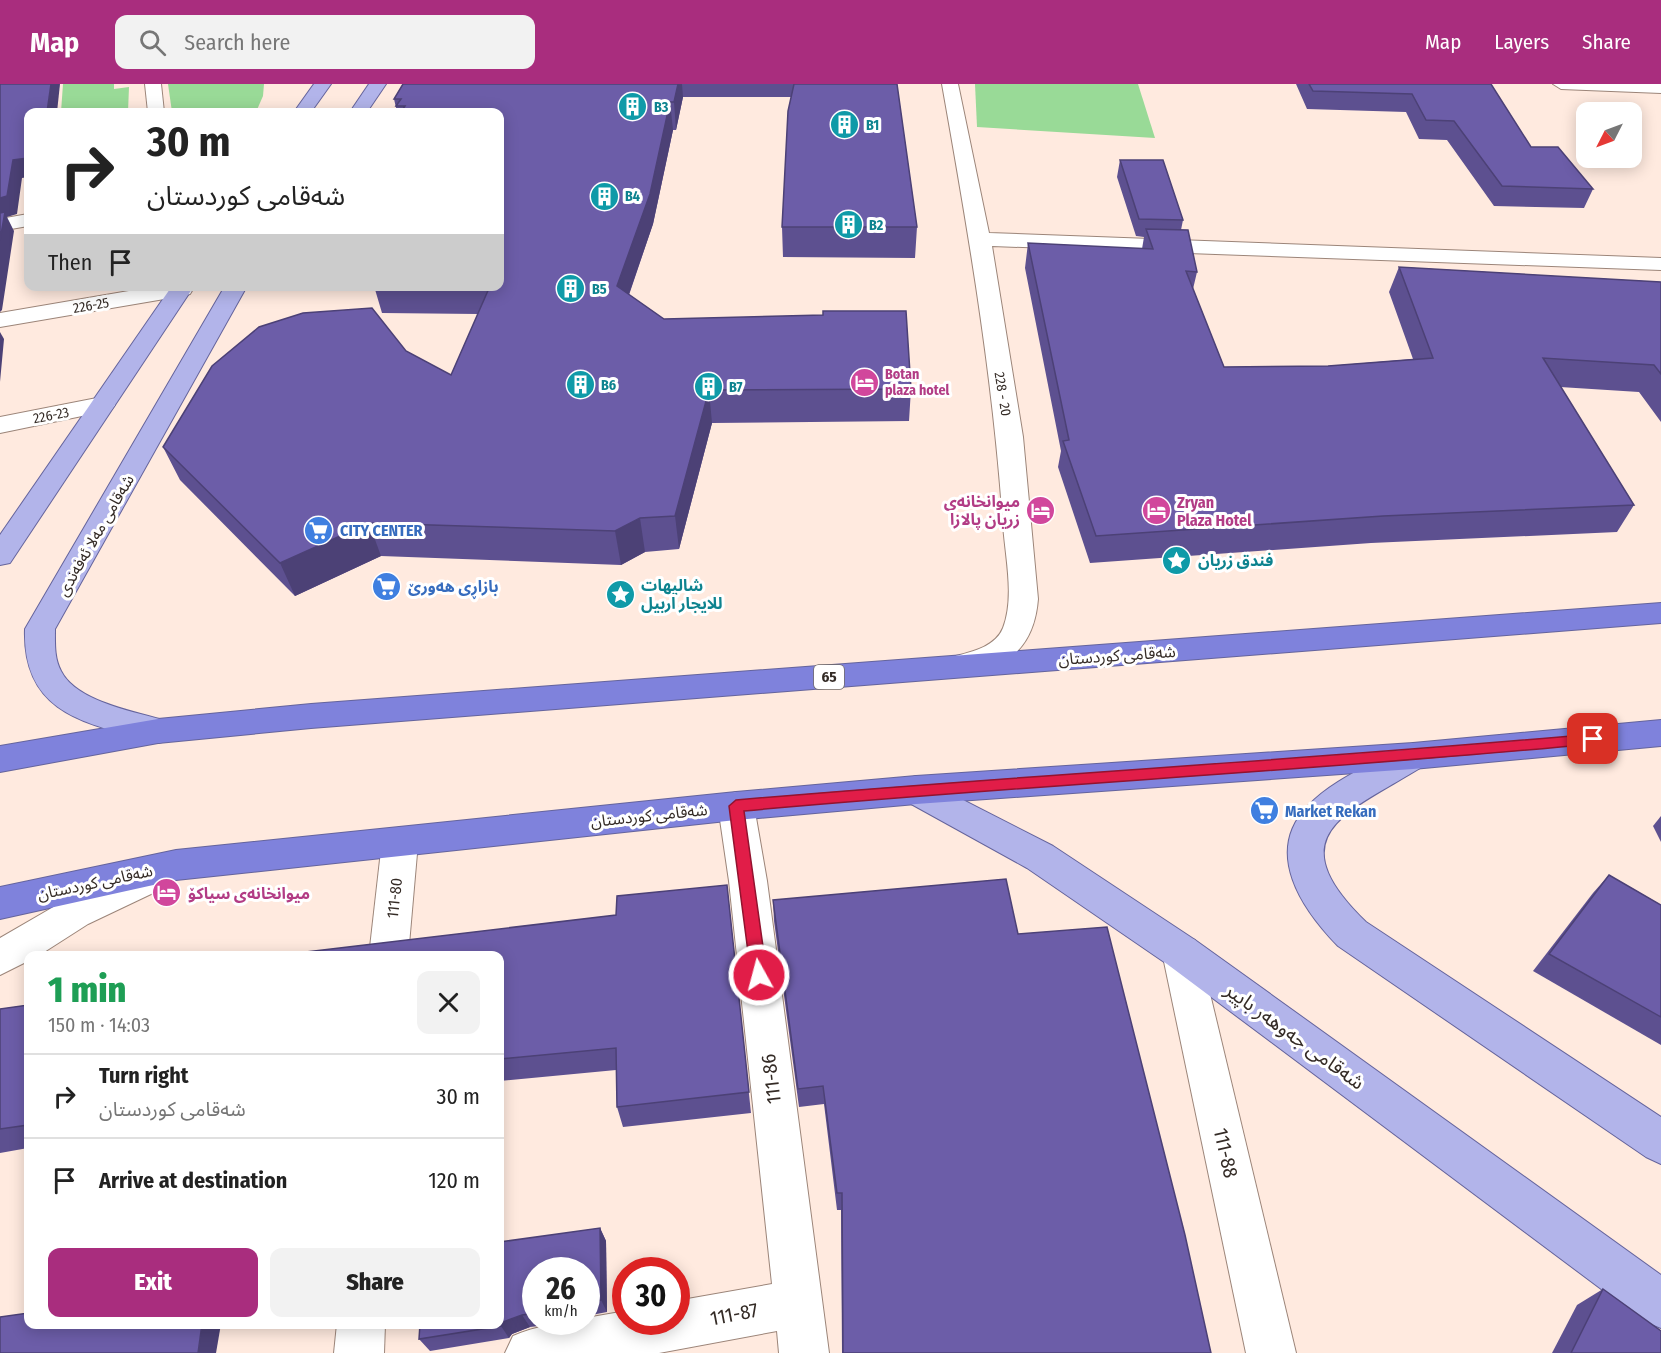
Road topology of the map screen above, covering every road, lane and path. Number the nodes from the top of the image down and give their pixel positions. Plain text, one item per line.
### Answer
1 (153, 84) edge
2 (378, 84) edge
3 (950, 84) edge
4 (1561, 84) edge
5 (315, 88) edge
6 (1661, 88) edge
7 (156, 108) edge
8 (304, 108) edge
9 (361, 108) edge
10 (24, 221) edge
11 (0, 225) edge
12 (980, 239) junction
13 (1661, 264) edge
14 (166, 291) edge
15 (183, 291) edge
16 (230, 291) edge
17 (0, 320) edge
18 (178, 338) junction
19 (102, 405) junction
20 (0, 425) edge
21 (0, 556) edge
22 (1661, 613) edge
23 (955, 668) junction
24 (158, 731) junction
25 (1661, 733) edge
26 (1413, 756) junction
27 (0, 759) edge
28 (916, 790) junction
29 (736, 806) junction
30 (400, 842) junction
31 (176, 865) junction
32 (0, 903) edge
33 (389, 951) edge
34 (1181, 952) junction
35 (0, 958) edge
36 (1661, 1142) edge
37 (797, 1303) junction
38 (1661, 1304) edge
39 (361, 1329) edge
40 (359, 1353) edge
41 (530, 1353) edge
42 (804, 1353) edge
43 (1271, 1353) edge

1 - 7 street
2 - 9 main road
3 - 12 street, 228 - 20
4 - 6 street
5 - 8 main road
10 - 11 street
12 - 13 street
12 - 23 street, 228 - 20
14 - 17 street, 226-25
15 - 18 main road, شەقامی مەلا ئەفەندی
16 - 18 main road, شەقامی مەلا ئەفەندی
18 - 19 main road, شەقامی مەلا ئەفەندی
18 - 24 main road, شەقامی مەلا ئەفەندی
19 - 20 street, 226-23
19 - 21 main road, شەقامی مەلا ئەفەندی
22 - 23 highway, شەقامی کوردستان / 65
23 - 24 highway, شەقامی کوردستان / 65
24 - 27 highway, شەقامی کوردستان / 65
25 - 26 highway, شەقامی کوردستان
26 - 28 highway, شەقامی کوردستان
26 - 36 main road
28 - 29 highway, شەقامی کوردستان
28 - 34 main road, شەقامی جەوهەر باپیر
29 - 30 highway, شەقامی کوردستان
29 - 37 street, 111-86
30 - 31 highway, شەقامی کوردستان
30 - 33 street, 111-80
31 - 32 highway, شەقامی کوردستان
31 - 35 street
34 - 38 main road, شەقامی جەوهەر باپیر
34 - 43 street, 111-88
37 - 41 street, 111-87
37 - 42 street, 111-86
39 - 40 street

